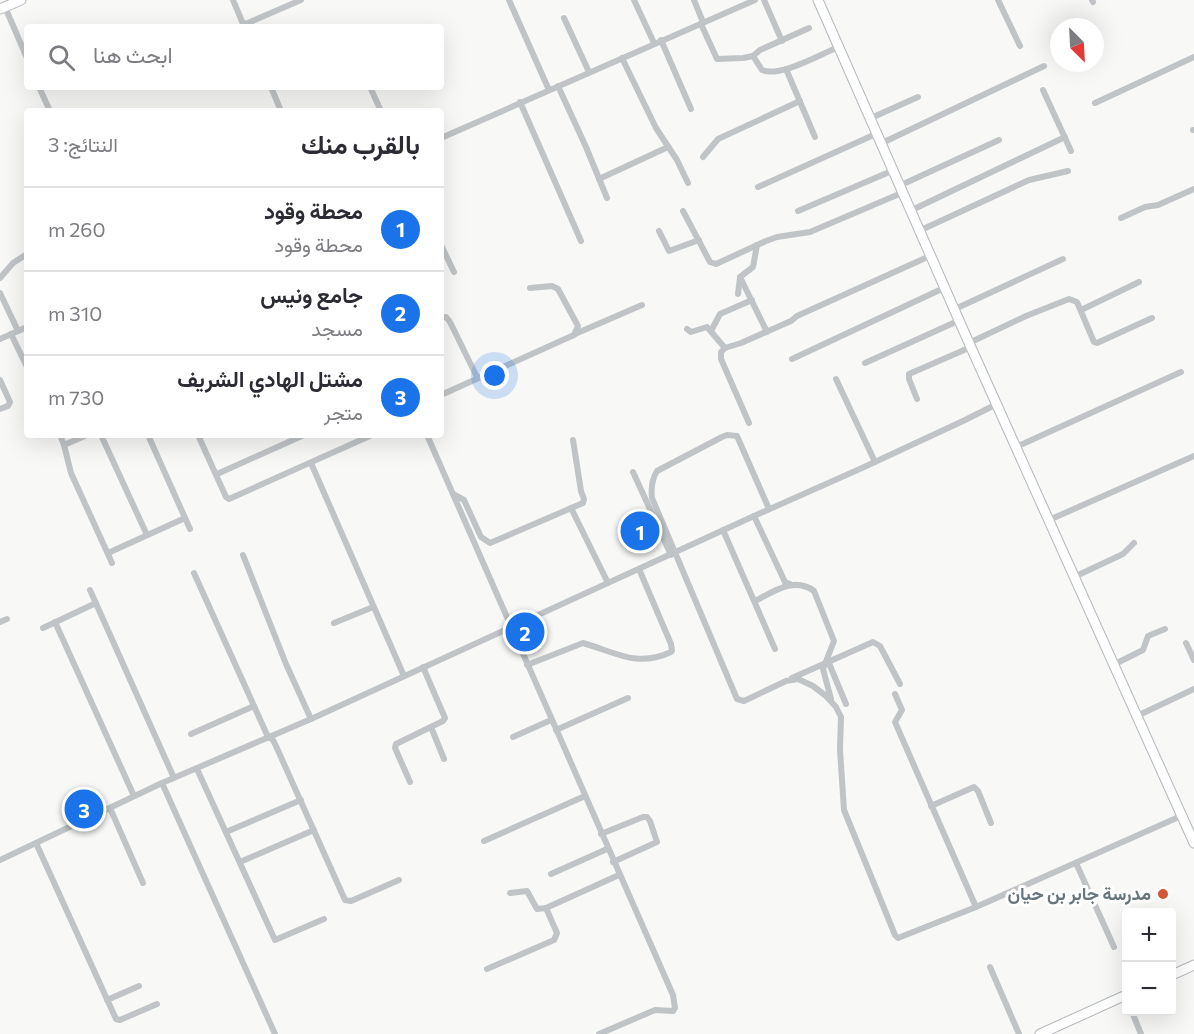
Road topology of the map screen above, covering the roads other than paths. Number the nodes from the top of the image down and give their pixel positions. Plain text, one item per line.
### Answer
1 (21, 0) edge
2 (233, 0) edge
3 (279, 0) edge
4 (301, 0) edge
5 (509, 0) edge
6 (634, 0) edge
7 (694, 0) edge
8 (755, 0) edge
9 (764, 0) edge
10 (818, 0) edge
11 (999, 0) edge
12 (742, 2) edge
13 (2, 8) edge
14 (283, 8) junction
15 (564, 18) dead end
16 (702, 23) junction
17 (243, 24) edge
18 (248, 24) edge
19 (809, 28) dead end
20 (782, 40) junction
21 (658, 42) junction
22 (839, 46) junction
23 (1020, 46) dead end
24 (24, 52) edge
25 (753, 56) junction
26 (1194, 57) edge
27 (622, 58) junction
28 (1044, 66) dead end
29 (786, 69) junction
30 (589, 72) junction
31 (558, 86) junction
32 (40, 90) edge
33 (272, 90) edge
34 (371, 90) edge
35 (549, 90) junction
36 (1043, 90) dead end
37 (918, 97) dead end
38 (800, 101) junction
39 (520, 102) junction
40 (1095, 103) dead end
41 (49, 108) edge
42 (280, 108) edge
43 (380, 108) edge
44 (691, 109) dead end
45 (871, 118) junction
46 (878, 133) junction
47 (444, 137) edge
48 (815, 137) dead end
49 (1065, 137) junction
50 (999, 140) dead end
51 (882, 143) junction
52 (668, 147) junction
53 (1071, 151) dead end
54 (703, 157) dead end
55 (894, 170) junction
56 (1068, 171) dead end
57 (599, 179) junction
58 (688, 183) dead end
59 (758, 187) dead end
60 (902, 189) junction
61 (1194, 189) edge
62 (607, 198) dead end
63 (912, 210) junction
64 (683, 211) dead end
65 (798, 211) dead end
66 (1121, 218) dead end
67 (921, 230) junction
68 (660, 231) dead end
69 (699, 240) junction
70 (581, 241) dead end
71 (758, 245) junction
72 (444, 251) edge
73 (932, 255) junction
74 (24, 256) edge
75 (1063, 259) dead end
76 (454, 272) dead end
77 (741, 277) junction
78 (0, 278) edge
79 (1139, 282) dead end
80 (946, 287) junction
81 (530, 288) dead end
82 (0, 293) edge
83 (738, 294) dead end
84 (752, 300) junction
85 (642, 305) dead end
86 (955, 309) junction
87 (1080, 310) junction
88 (444, 317) edge
89 (1152, 318) dead end
90 (960, 320) junction
91 (24, 328) edge
92 (687, 329) dead end
93 (711, 331) junction
94 (15, 332) junction
95 (766, 332) junction
96 (574, 335) junction
97 (0, 339) edge
98 (970, 345) junction
99 (725, 348) junction
100 (24, 358) edge
101 (792, 359) dead end
102 (865, 363) dead end
103 (1181, 372) dead end
104 (477, 377) junction
105 (836, 379) dead end
106 (0, 380) edge
107 (444, 394) edge
108 (917, 399) dead end
109 (997, 404) junction
110 (0, 409) edge
111 (749, 423) dead end
112 (61, 438) edge
113 (80, 438) edge
114 (102, 438) edge
115 (149, 438) edge
116 (199, 438) edge
117 (297, 438) edge
118 (365, 438) edge
119 (428, 438) edge
120 (573, 440) dead end
121 (64, 445) junction
122 (1016, 447) junction
123 (1194, 456) edge
124 (875, 462) junction
125 (311, 463) junction
126 (633, 472) dead end
127 (217, 474) junction
128 (453, 494) junction
129 (571, 508) junction
130 (769, 509) junction
131 (754, 516) junction
132 (185, 518) junction
133 (1049, 520) junction
134 (190, 529) dead end
135 (723, 530) junction
136 (147, 535) junction
137 (1134, 543) dead end
138 (108, 553) junction
139 (673, 554) junction
140 (243, 555) dead end
141 (112, 563) dead end
142 (639, 569) junction
143 (194, 573) dead end
144 (1074, 577) junction
145 (608, 584) junction
146 (790, 584) junction
147 (90, 590) dead end
148 (754, 602) junction
149 (96, 603) junction
150 (373, 607) junction
151 (55, 622) junction
152 (334, 623) dead end
153 (511, 627) junction
154 (44, 628) dead end
155 (1165, 629) dead end
156 (1186, 643) dead end
157 (775, 649) dead end
158 (1194, 660) edge
159 (826, 662) junction
160 (527, 665) junction
161 (1113, 665) junction
162 (423, 667) junction
163 (404, 676) junction
164 (786, 681) junction
165 (900, 684) dead end
166 (1194, 689) edge
167 (895, 694) dead end
168 (628, 698) dead end
169 (832, 702) junction
170 (846, 704) dead end
171 (254, 706) junction
172 (1137, 716) junction
173 (311, 719) junction
174 (551, 720) junction
175 (431, 727) junction
176 (556, 730) junction
177 (191, 734) dead end
178 (268, 737) junction
179 (513, 737) dead end
180 (444, 759) dead end
181 (197, 769) junction
182 (174, 778) junction
183 (410, 782) dead end
184 (162, 783) junction
185 (134, 796) junction
186 (585, 796) junction
187 (301, 800) junction
188 (931, 806) junction
189 (110, 808) junction
190 (1181, 816) junction
191 (991, 823) dead end
192 (314, 830) junction
193 (226, 832) junction
194 (601, 834) junction
195 (484, 841) dead end
196 (36, 843) junction
197 (1194, 843) edge
198 (607, 849) junction
199 (0, 860) edge
200 (240, 862) junction
201 (613, 862) junction
202 (1076, 863) junction
203 (551, 874) dead end
204 (619, 875) junction
205 (399, 880) dead end
206 (143, 883) dead end
207 (510, 893) dead end
208 (976, 907) junction
209 (546, 908) junction
210 (324, 919) dead end
211 (1114, 947) dead end
212 (1194, 965) edge
213 (990, 967) dead end
214 (487, 969) dead end
215 (1176, 973) edge
216 (139, 986) dead end
217 (1122, 999) edge
218 (107, 1000) junction
219 (157, 1004) dead end
220 (1134, 1016) edge
221 (610, 1032) edge
222 (275, 1034) edge
223 (598, 1034) edge
224 (1019, 1034) edge
225 (1040, 1034) edge
226 (1141, 1034) edge

1 - 13 main road
2 - 17 street
3 - 14 street
4 - 14 street
5 - 35 street
6 - 21 street
7 - 16 street
8 - 12 street
9 - 20 street
10 - 22 main road
11 - 23 street
12 - 16 street
13 - 24 street
14 - 18 street
15 - 30 street
16 - 21 street
16 - 25 street
19 - 20 street
20 - 25 street
21 - 27 street
21 - 44 street
22 - 29 street
22 - 45 main road
25 - 29 street
26 - 40 street
27 - 30 street
27 - 52 street
28 - 51 street
29 - 38 street
30 - 31 street
31 - 35 street
31 - 57 street
32 - 41 street
33 - 42 street
34 - 43 street
35 - 39 street
36 - 49 street
37 - 45 street
38 - 48 street
38 - 54 street
39 - 47 street
39 - 70 street
45 - 46 main road
46 - 51 main road
46 - 59 street
49 - 53 street
49 - 63 street
50 - 60 street
51 - 55 main road
52 - 57 street
52 - 58 street
55 - 60 main road
55 - 65 street
56 - 67 street
57 - 62 street
60 - 63 main road
60 - 71 street
61 - 66 street
63 - 67 main road
64 - 69 street
67 - 73 main road
68 - 69 street
69 - 71 street
71 - 77 street
72 - 76 street
73 - 80 main road
73 - 95 street
74 - 78 street
75 - 86 street
77 - 83 street
77 - 84 street
79 - 87 street
80 - 86 main road
80 - 101 street
81 - 96 street
82 - 94 street
84 - 93 street
84 - 95 street
85 - 96 street
86 - 90 main road
87 - 89 street
87 - 98 street
88 - 104 street
90 - 98 main road
90 - 102 street
91 - 94 street
92 - 93 street
93 - 99 street
94 - 97 street
94 - 100 street
95 - 99 street
96 - 104 street
98 - 108 street
98 - 109 main road
99 - 111 street
103 - 122 street
104 - 107 street
105 - 124 street
106 - 110 street
109 - 122 main road
109 - 124 street
112 - 121 street
113 - 121 street
114 - 136 street
115 - 132 street
116 - 127 street
117 - 127 street
118 - 125 street
119 - 128 street
120 - 129 street
121 - 138 street
122 - 133 main road
123 - 133 street
124 - 130 street
125 - 127 street
125 - 150 street
126 - 139 street
128 - 129 street
128 - 153 street
129 - 145 street
130 - 131 street
130 - 139 street
131 - 135 street
131 - 146 street
132 - 134 street
132 - 136 street
133 - 144 main road
135 - 139 street
135 - 148 street
136 - 138 street
137 - 144 street
138 - 141 street
139 - 142 street
139 - 164 street
140 - 173 street
142 - 145 street
142 - 160 street
143 - 171 street
144 - 161 main road
145 - 153 street
146 - 148 street
146 - 159 street
147 - 149 street
148 - 157 street
149 - 151 street
149 - 182 street
150 - 152 street
150 - 163 street
151 - 154 street
151 - 185 street
153 - 160 street
153 - 162 street
155 - 161 street
156 - 158 street
159 - 164 street
159 - 165 street
159 - 169 street
159 - 170 street
160 - 174 street
161 - 172 main road
162 - 163 street
162 - 175 street
163 - 173 street
164 - 169 street
166 - 172 street
167 - 188 street
168 - 176 street
169 - 208 street
171 - 177 street
171 - 178 street
172 - 190 main road
173 - 178 street
174 - 176 street
174 - 179 street
175 - 180 street
175 - 183 street
176 - 186 street
178 - 181 street
178 - 187 street
181 - 182 street
181 - 193 street
182 - 184 street
184 - 185 street
184 - 222 street
185 - 189 street
186 - 194 street
186 - 195 street
187 - 192 street
187 - 193 street
188 - 191 street
188 - 208 street
189 - 196 street
189 - 206 street
190 - 197 main road
190 - 202 street
192 - 200 street
192 - 205 street
193 - 200 street
194 - 198 street
194 - 201 street
196 - 199 street
196 - 218 street
198 - 201 street
198 - 203 street
200 - 210 street
201 - 204 street
202 - 208 street
202 - 211 street
204 - 209 street
204 - 221 street
207 - 209 street
209 - 214 street
212 - 215 main road
213 - 224 street
216 - 218 street
217 - 225 main road
218 - 219 street
220 - 226 street
221 - 223 street

